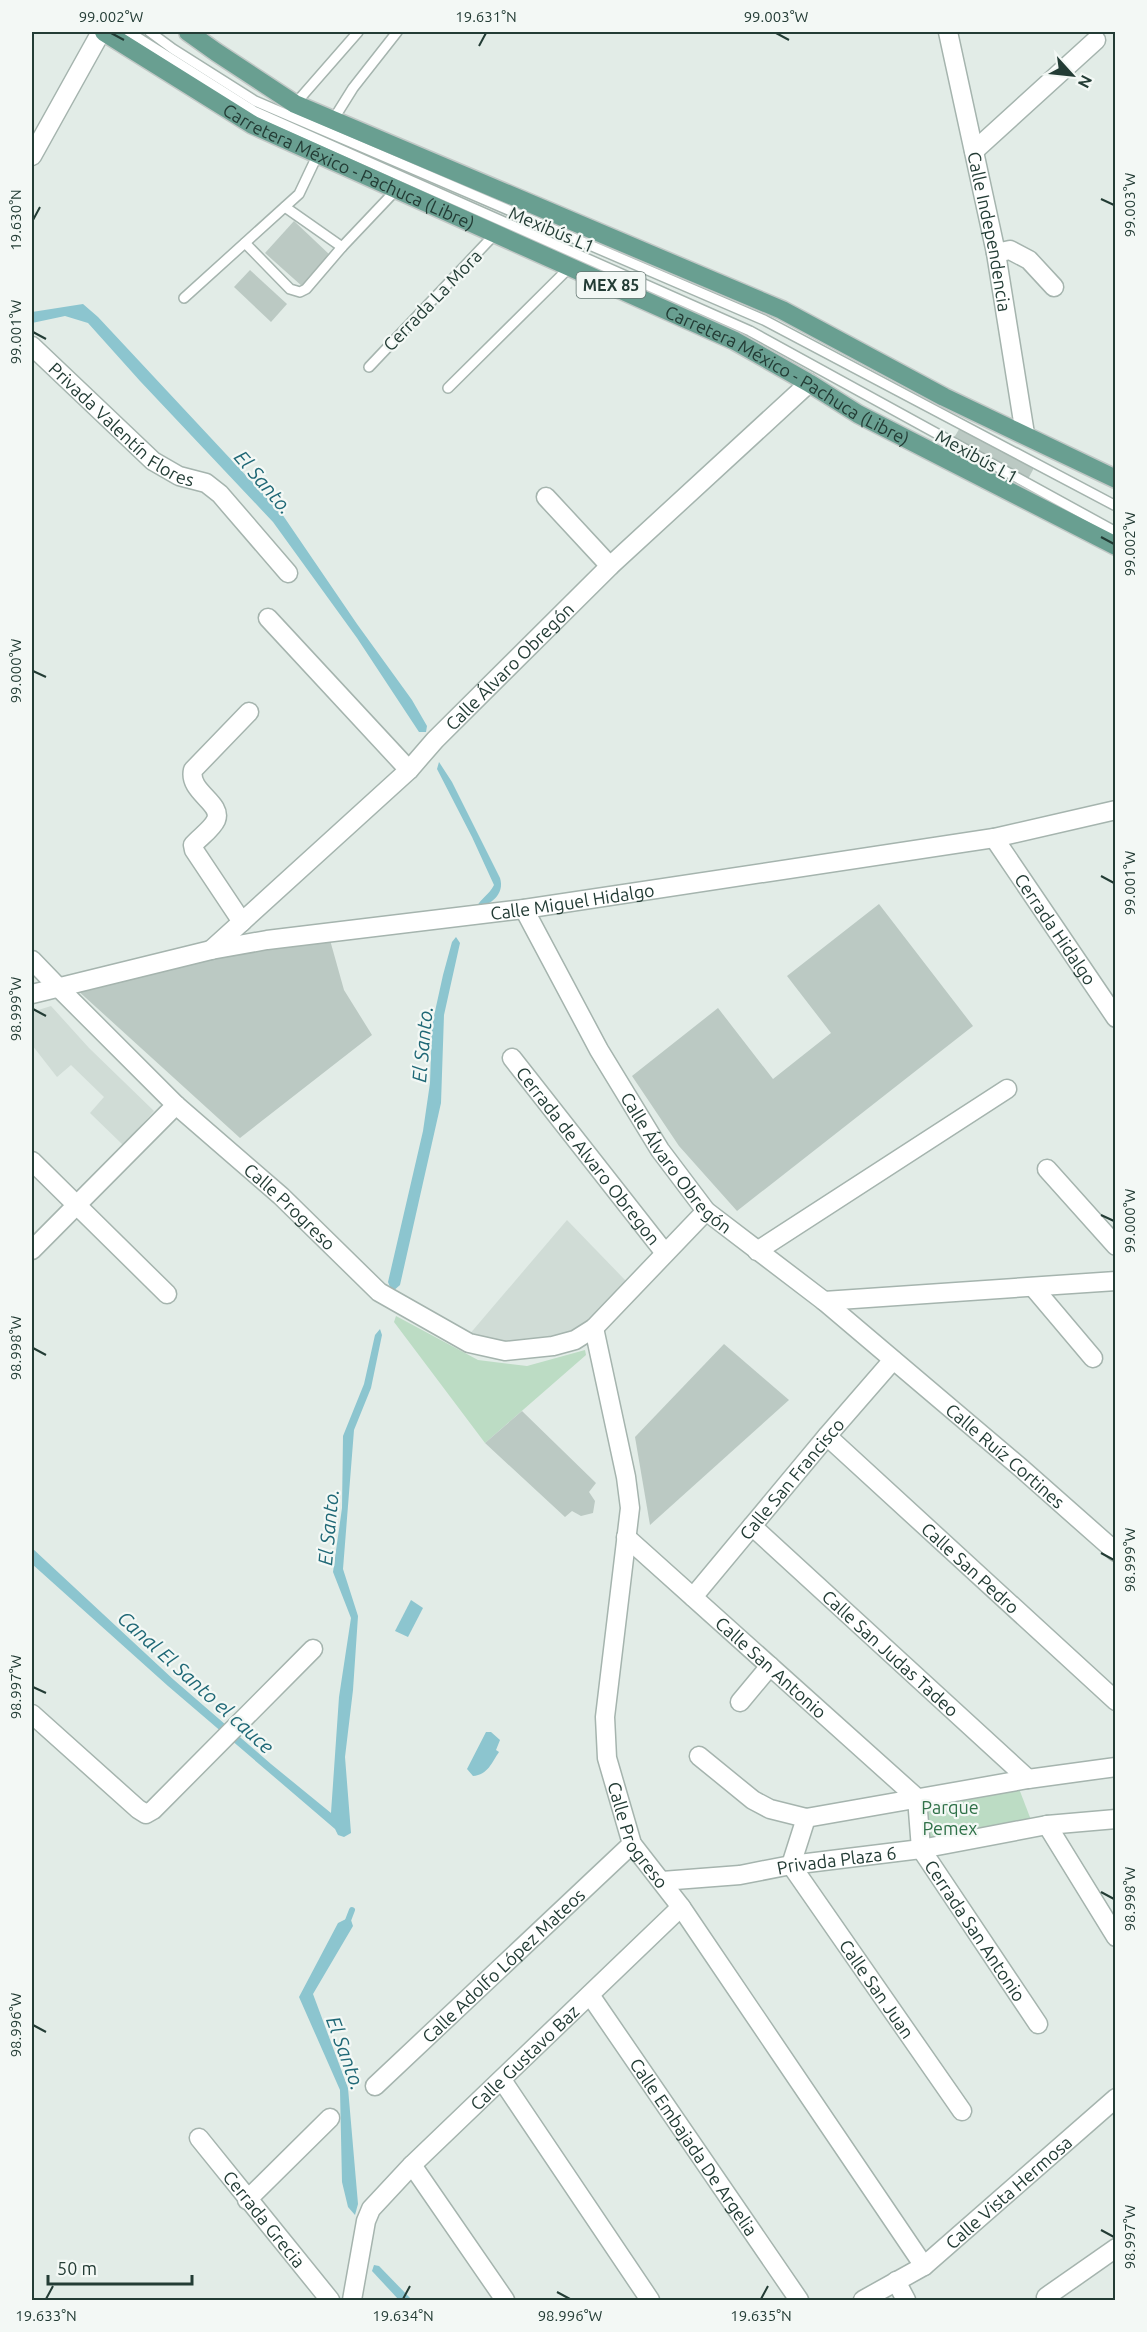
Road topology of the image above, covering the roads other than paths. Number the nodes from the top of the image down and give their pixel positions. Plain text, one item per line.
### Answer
1 (102, 32) edge
2 (129, 32) edge
3 (150, 32) edge
4 (188, 32) edge
5 (358, 32) edge
6 (397, 32) edge
7 (948, 32) edge
8 (1096, 40) dead end
9 (295, 104) junction
10 (333, 120) junction
11 (974, 151) junction
12 (318, 154) junction
13 (32, 156) edge
14 (397, 189) junction
15 (285, 207) junction
16 (495, 234) junction
17 (245, 243) junction
18 (342, 247) junction
19 (996, 253) junction
20 (570, 267) junction
21 (1054, 287) dead end
22 (184, 298) dead end
23 (32, 346) edge
24 (369, 367) dead end
25 (809, 383) junction
26 (448, 388) dead end
27 (1025, 434) junction
28 (1116, 479) edge
29 (546, 497) dead end
30 (1116, 506) edge
31 (1116, 532) edge
32 (1116, 546) edge
33 (610, 566) junction
34 (288, 573) dead end
35 (268, 618) dead end
36 (249, 712) dead end
37 (409, 770) junction
38 (1116, 810) edge
39 (994, 838) junction
40 (524, 909) junction
41 (242, 922) junction
42 (211, 950) junction
43 (32, 960) edge
44 (59, 988) junction
45 (32, 994) edge
46 (1116, 1018) edge
47 (512, 1058) dead end
48 (1007, 1089) dead end
49 (176, 1105) junction
50 (32, 1161) edge
51 (1047, 1169) dead end
52 (77, 1204) junction
53 (706, 1211) junction
54 (1116, 1246) edge
55 (32, 1250) edge
56 (758, 1251) junction
57 (665, 1253) junction
58 (1116, 1281) edge
59 (1033, 1287) junction
60 (167, 1294) dead end
61 (824, 1301) junction
62 (594, 1328) junction
63 (1093, 1358) dead end
64 (893, 1360) junction
65 (826, 1436) junction
66 (752, 1526) junction
67 (626, 1537) junction
68 (1116, 1552) edge
69 (693, 1597) junction
70 (313, 1649) dead end
71 (770, 1666) junction
72 (1116, 1701) edge
73 (740, 1702) dead end
74 (32, 1714) edge
75 (699, 1756) dead end
76 (1116, 1767) edge
77 (1028, 1779) junction
78 (916, 1798) junction
79 (806, 1818) junction
80 (1116, 1819) edge
81 (1047, 1825) junction
82 (632, 1844) junction
83 (921, 1849) junction
84 (791, 1865) junction
85 (662, 1881) junction
86 (681, 1907) junction
87 (1116, 1937) edge
88 (590, 1995) junction
89 (1038, 2024) dead end
90 (502, 2080) junction
91 (375, 2086) dead end
92 (1116, 2098) edge
93 (962, 2111) dead end
94 (330, 2118) dead end
95 (199, 2138) dead end
96 (412, 2166) junction
97 (247, 2200) junction
98 (1116, 2248) edge
99 (924, 2266) junction
100 (896, 2282) junction
101 (1046, 2297) dead end
102 (330, 2301) edge
103 (352, 2301) edge
104 (505, 2301) edge
105 (650, 2301) edge
106 (799, 2301) edge
107 (863, 2301) edge
108 (906, 2301) edge

1 - 12 main road, Carretera México - Pachuca (Libre) / MEX 85
1 - 13 street
2 - 31 lane, Mexibús L1
3 - 30 lane, Mexibús L1
4 - 9 main road, Carretera México - Pachuca (Libre) / MEX 85
5 - 9 lane
6 - 10 lane
7 - 11 street, Calle Independencia
8 - 11 street
9 - 10 main road, Carretera México - Pachuca (Libre) / MEX 85
10 - 27 main road, Carretera México - Pachuca (Libre) / MEX 85
11 - 19 street, Calle Independencia
12 - 14 main road, Carretera México - Pachuca (Libre) / MEX 85
12 - 15 lane
14 - 16 main road, Carretera México - Pachuca (Libre) / MEX 85
14 - 18 lane
15 - 17 lane
15 - 18 lane
16 - 20 main road, Carretera México - Pachuca (Libre) / MEX 85
16 - 24 lane, Cerrada La Mora
17 - 18 lane
17 - 22 lane
19 - 21 street
19 - 27 street, Calle Independencia
20 - 25 main road, Carretera México - Pachuca (Libre) / MEX 85
20 - 26 lane
23 - 34 street, Privada Valentín Flores
25 - 32 main road, Carretera México - Pachuca (Libre) / MEX 85
25 - 33 street, Calle Álvaro Obregón
27 - 28 main road, Carretera México - Pachuca (Libre) / MEX 85
29 - 33 street
33 - 37 street, Calle Álvaro Obregón
35 - 37 street
36 - 41 street
37 - 41 street, Calle Álvaro Obregón
38 - 39 street, Calle Miguel Hidalgo
39 - 40 street, Calle Miguel Hidalgo
39 - 46 street, Cerrada Hidalgo
40 - 42 street, Calle Miguel Hidalgo
40 - 53 street, Calle Álvaro Obregón
41 - 42 street, Calle Álvaro Obregón
42 - 44 street, Calle Miguel Hidalgo
43 - 44 street, Calle Progreso
44 - 45 street, Calle Miguel Hidalgo
44 - 49 street, Calle Progreso
47 - 57 street, Cerrada de Alvaro Obregon
48 - 56 street
49 - 52 street
49 - 62 street, Calle Progreso
50 - 52 street
51 - 54 street
52 - 55 street
52 - 60 street
53 - 56 street, Calle Álvaro Obregón
53 - 57 street, Calle Progreso
56 - 61 street, Calle Álvaro Obregón
57 - 62 street, Calle Progreso
58 - 59 street
59 - 61 street
59 - 63 street
61 - 64 street, Calle Álvaro Obregón
62 - 67 street, Calle Progreso
64 - 65 street, Calle San Francisco
64 - 68 street, Calle Ruíz Cortines
65 - 66 street, Calle San Francisco
65 - 72 street, Calle San Pedro
66 - 69 street, Calle San Francisco
66 - 77 street, Calle San Judas Tadeo
67 - 69 street, Calle San Antonio
67 - 82 street, Calle Progreso
69 - 71 street, Calle San Antonio
70 - 74 street
71 - 73 street
71 - 78 street, Calle San Antonio
75 - 79 street
76 - 77 street
77 - 78 street
78 - 79 street
78 - 83 street, Cerrada San Antonio
79 - 84 street
80 - 81 street, Privada Plaza 6
81 - 83 street, Privada Plaza 6
81 - 87 street
82 - 85 street, Calle Progreso
82 - 91 street, Calle Adolfo López Mateos
83 - 84 street, Privada Plaza 6
83 - 89 street, Cerrada San Antonio
84 - 85 street, Privada Plaza 6
84 - 93 street, Calle San Juan
85 - 86 street, Calle Progreso
86 - 88 street, Calle Gustavo Baz
86 - 99 street, Calle Progreso
88 - 90 street, Calle Gustavo Baz
88 - 106 street, Calle Embajada De Argelia
90 - 96 street, Calle Gustavo Baz
90 - 105 street
92 - 99 street, Calle Vista Hermosa
94 - 97 street
95 - 97 street, Cerrada Grecia
96 - 103 street, Calle Gustavo Baz
96 - 104 street
97 - 102 street, Cerrada Grecia
98 - 101 street
99 - 100 street, Calle Vista Hermosa
100 - 107 street, Calle Vista Hermosa
100 - 108 street

